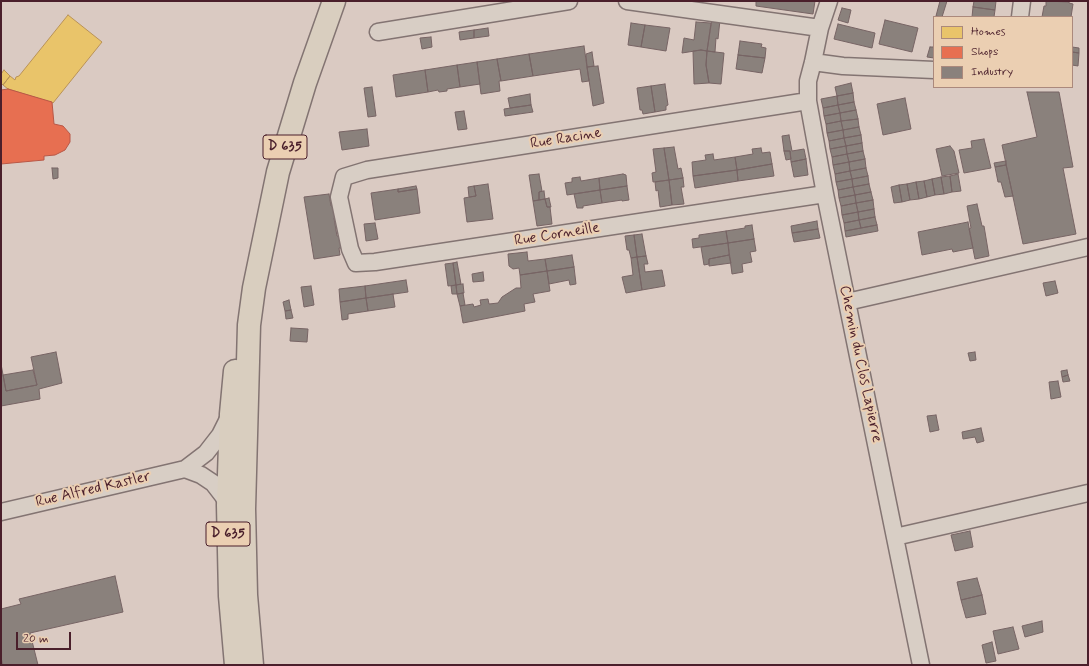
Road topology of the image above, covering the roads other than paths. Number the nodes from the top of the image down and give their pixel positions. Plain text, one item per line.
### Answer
1 (334, 1) edge
2 (569, 1) edge
3 (627, 1) edge
4 (829, 1) edge
5 (1022, 1) edge
6 (1020, 16) edge
7 (820, 28) junction
8 (378, 32) dead end
9 (814, 62) junction
10 (933, 70) edge
11 (808, 101) junction
12 (825, 194) junction
13 (339, 197) joint
14 (1088, 247) edge
15 (847, 302) junction
16 (249, 325) junction
17 (231, 414) junction
18 (185, 469) junction
19 (1088, 493) edge
20 (228, 505) junction
21 (1, 512) edge
22 (895, 536) junction
23 (236, 665) edge
24 (252, 665) edge
25 (921, 665) edge

1 - 16 main road, D 635
2 - 8 street
3 - 7 street
4 - 7 street, Chemin du Clos Lapierre
5 - 6 street
7 - 9 street, Chemin du Clos Lapierre
9 - 10 street
9 - 11 street, Chemin du Clos Lapierre
11 - 12 street, Chemin du Clos Lapierre
11 - 13 street, Rue Racine
12 - 13 street, Rue Corneille
12 - 15 street, Chemin du Clos Lapierre
14 - 15 street
15 - 22 street, Chemin du Clos Lapierre
16 - 17 main road, D 635
16 - 24 main road, D 635
17 - 18 street, Rue Alfred Kastler
17 - 20 main road, D 635
18 - 20 street
18 - 21 street, Rue Alfred Kastler
19 - 22 street
20 - 23 main road, D 635
22 - 25 street, Chemin du Clos Lapierre

